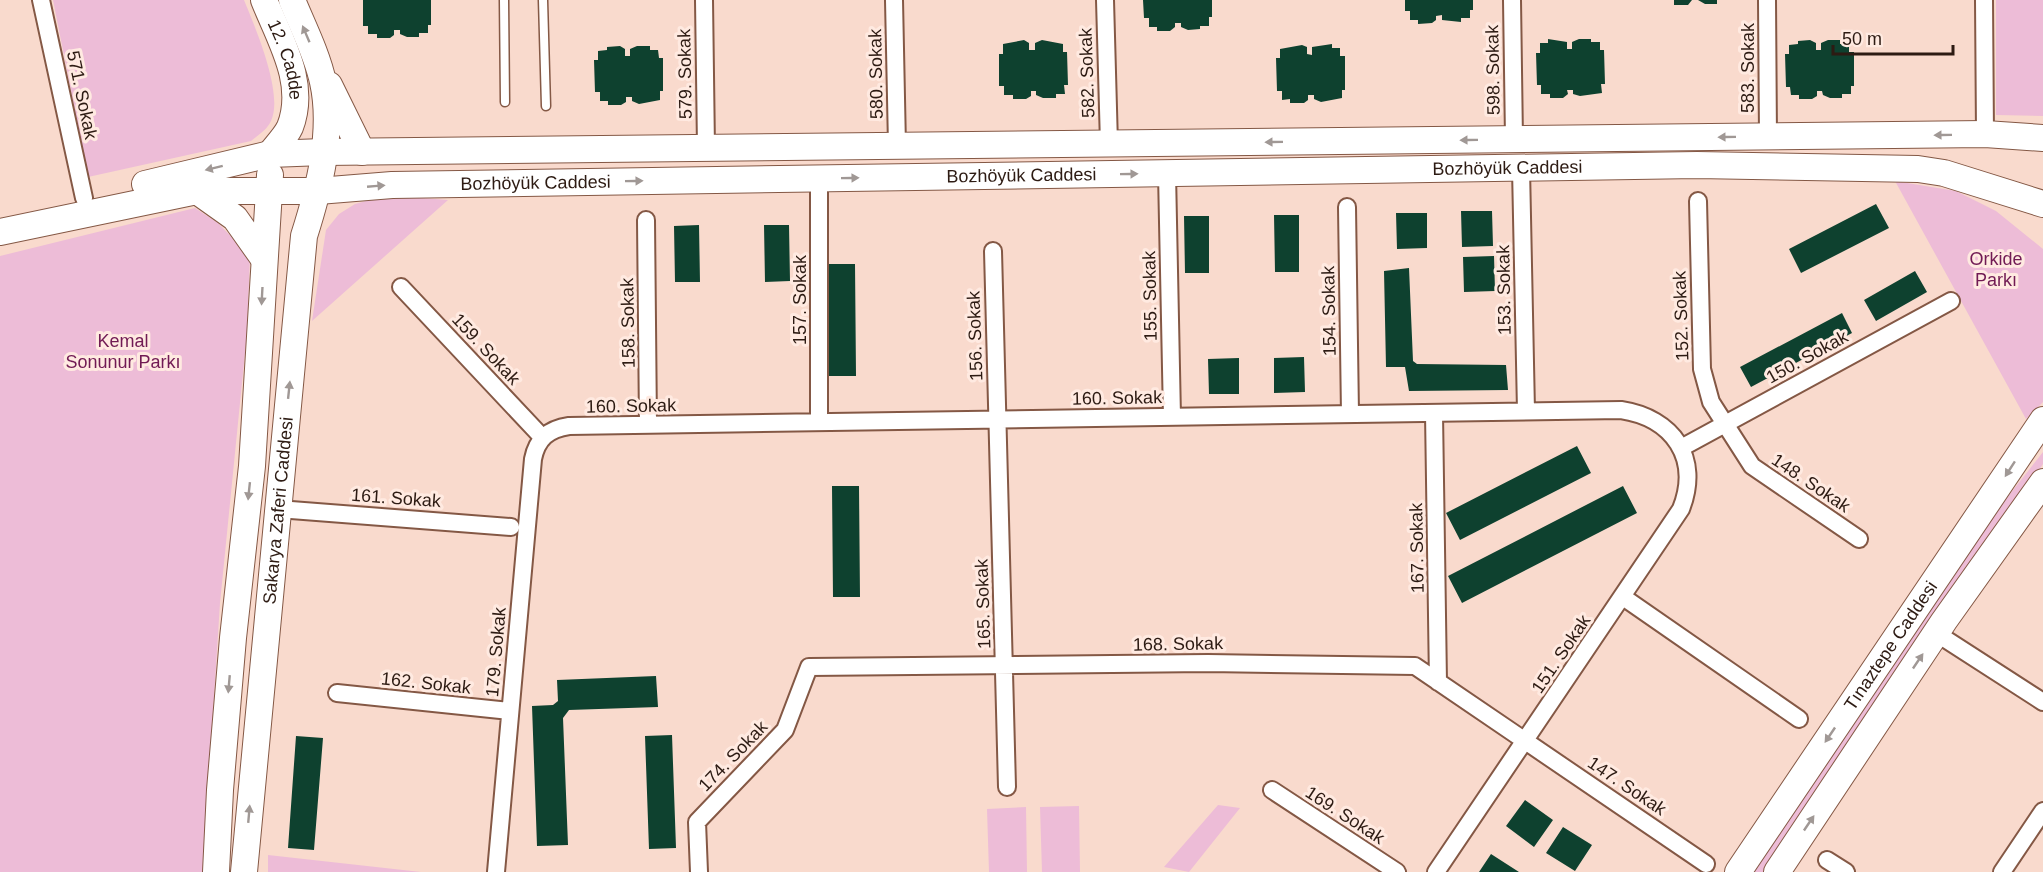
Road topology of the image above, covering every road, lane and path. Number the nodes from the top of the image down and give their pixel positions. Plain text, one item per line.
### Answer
1 (41, 0) edge
2 (264, 0) edge
3 (292, 0) edge
4 (504, 0) edge
5 (543, 0) edge
6 (704, 0) edge
7 (894, 0) edge
8 (1105, 0) edge
9 (1512, 0) edge
10 (1767, 0) edge
11 (1984, 0) edge
12 (319, 66) junction
13 (505, 102) dead end
14 (546, 106) dead end
15 (1985, 134) junction
16 (1768, 137) junction
17 (2043, 138) edge
18 (1514, 140) junction
19 (1109, 144) junction
20 (897, 146) junction
21 (706, 148) junction
22 (323, 152) junction
23 (362, 152) junction
24 (270, 154) junction
25 (1521, 168) junction
26 (1167, 173) junction
27 (819, 179) junction
28 (197, 191) junction
29 (269, 191) junction
30 (318, 191) junction
31 (84, 198) junction
32 (1698, 201) dead end
33 (2043, 204) edge
34 (1347, 207) dead end
35 (0, 218) edge
36 (646, 220) dead end
37 (0, 232) edge
38 (993, 251) dead end
39 (264, 259) junction
40 (401, 287) dead end
41 (1951, 301) dead end
42 (1526, 411) junction
43 (1434, 413) junction
44 (1350, 414) junction
45 (1172, 417) junction
46 (997, 420) junction
47 (2043, 420) edge
48 (819, 422) junction
49 (648, 425) junction
50 (1724, 425) junction
51 (542, 437) junction
52 (1681, 448) junction
53 (2043, 482) edge
54 (278, 509) junction
55 (511, 527) dead end
56 (1858, 539) dead end
57 (1623, 597) junction
58 (1936, 633) junction
59 (809, 667) joint
60 (1004, 667) junction
61 (1438, 682) junction
62 (337, 693) dead end
63 (2043, 702) edge
64 (510, 711) junction
65 (1799, 719) dead end
66 (1526, 740) junction
67 (1007, 786) dead end
68 (1272, 790) dead end
69 (2043, 811) edge
70 (1827, 860) dead end
71 (1706, 864) dead end
72 (216, 872) edge
73 (244, 872) edge
74 (496, 872) edge
75 (699, 872) edge
76 (1397, 872) edge
77 (1436, 872) edge
78 (1738, 872) edge
79 (1777, 872) edge
80 (1846, 872) edge
81 (2002, 872) edge

1 - 31 street, 571. Sokak
2 - 24 main road, 12. Cadde
12 -> 3 main road, 12. Cadde
4 - 13 lane
5 - 14 lane
6 - 21 street, 579. Sokak
7 - 20 street, 580. Sokak
8 - 19 street, 582. Sokak
9 - 18 street, 598. Sokak
10 - 16 street, 583. Sokak
11 - 15 street
12 - 22 main road, 12. Cadde
12 - 23 main road
15 -> 16 main road, Bozhöyük Caddesi
15 - 17 main road, Bozhöyük Caddesi
16 -> 18 main road, Bozhöyük Caddesi
18 -> 19 main road, Bozhöyük Caddesi
19 - 20 main road, Bozhöyük Caddesi
20 - 21 main road, Bozhöyük Caddesi
21 - 23 main road, Bozhöyük Caddesi
22 - 23 main road, Bozhöyük Caddesi
22 - 24 main road, Bozhöyük Caddesi
22 - 30 main road, Sakarya Zaferi Caddesi
24 - 29 main road, Sakarya Zaferi Caddesi
24 -> 31 main road, Bozhöyük Caddesi
25 - 26 main road, Bozhöyük Caddesi
25 - 33 main road, Bozhöyük Caddesi
25 - 42 street, 153. Sokak
27 -> 26 main road, Bozhöyük Caddesi
26 - 45 street, 155. Sokak
30 -> 27 main road, Bozhöyük Caddesi
27 - 48 street, 157. Sokak
28 - 29 main road, Bozhöyük Caddesi
28 - 37 main road, Bozhöyük Caddesi
28 - 39 main road
29 - 30 main road, Bozhöyük Caddesi
29 - 39 main road, Sakarya Zaferi Caddesi
54 -> 30 main road, Sakarya Zaferi Caddesi
31 - 35 main road, Bozhöyük Caddesi
32 - 50 street, 152. Sokak
34 - 44 street, 154. Sokak
36 - 49 street, 158. Sokak
38 - 46 street, 156. Sokak
39 -> 72 main road, Sakarya Zaferi Caddesi
40 - 51 street, 159. Sokak
41 - 50 street, 150. Sokak
42 - 43 street, 160. Sokak
42 - 52 street, 160. Sokak
43 - 44 street, 160. Sokak
43 - 61 street, 167. Sokak
44 - 45 street, 160. Sokak
45 - 46 street, 160. Sokak
46 - 48 street, 160. Sokak
46 - 60 street, 165. Sokak
47 -> 78 main road, Tınaztepe Caddesi
48 - 49 street, 160. Sokak
49 - 51 street, 160. Sokak
50 - 52 street, 150. Sokak
50 - 56 street, 148. Sokak
51 - 64 street, 179. Sokak
52 - 57 street, 151. Sokak
53 - 58 main road, Tınaztepe Caddesi
54 - 55 street, 161. Sokak
73 -> 54 main road, Sakarya Zaferi Caddesi
57 - 65 street
57 - 66 street, 151. Sokak
58 - 63 street
79 -> 58 main road, Tınaztepe Caddesi
59 - 60 street, 168. Sokak
59 - 75 street, 174. Sokak
60 - 61 street, 168. Sokak
60 - 67 street, 165. Sokak
61 - 66 street, 168. Sokak
62 - 64 street, 162. Sokak
64 - 74 street, 179. Sokak
66 - 71 street, 147. Sokak
66 - 77 street, 151. Sokak
68 - 76 street, 169. Sokak
69 - 81 street
70 - 80 street

